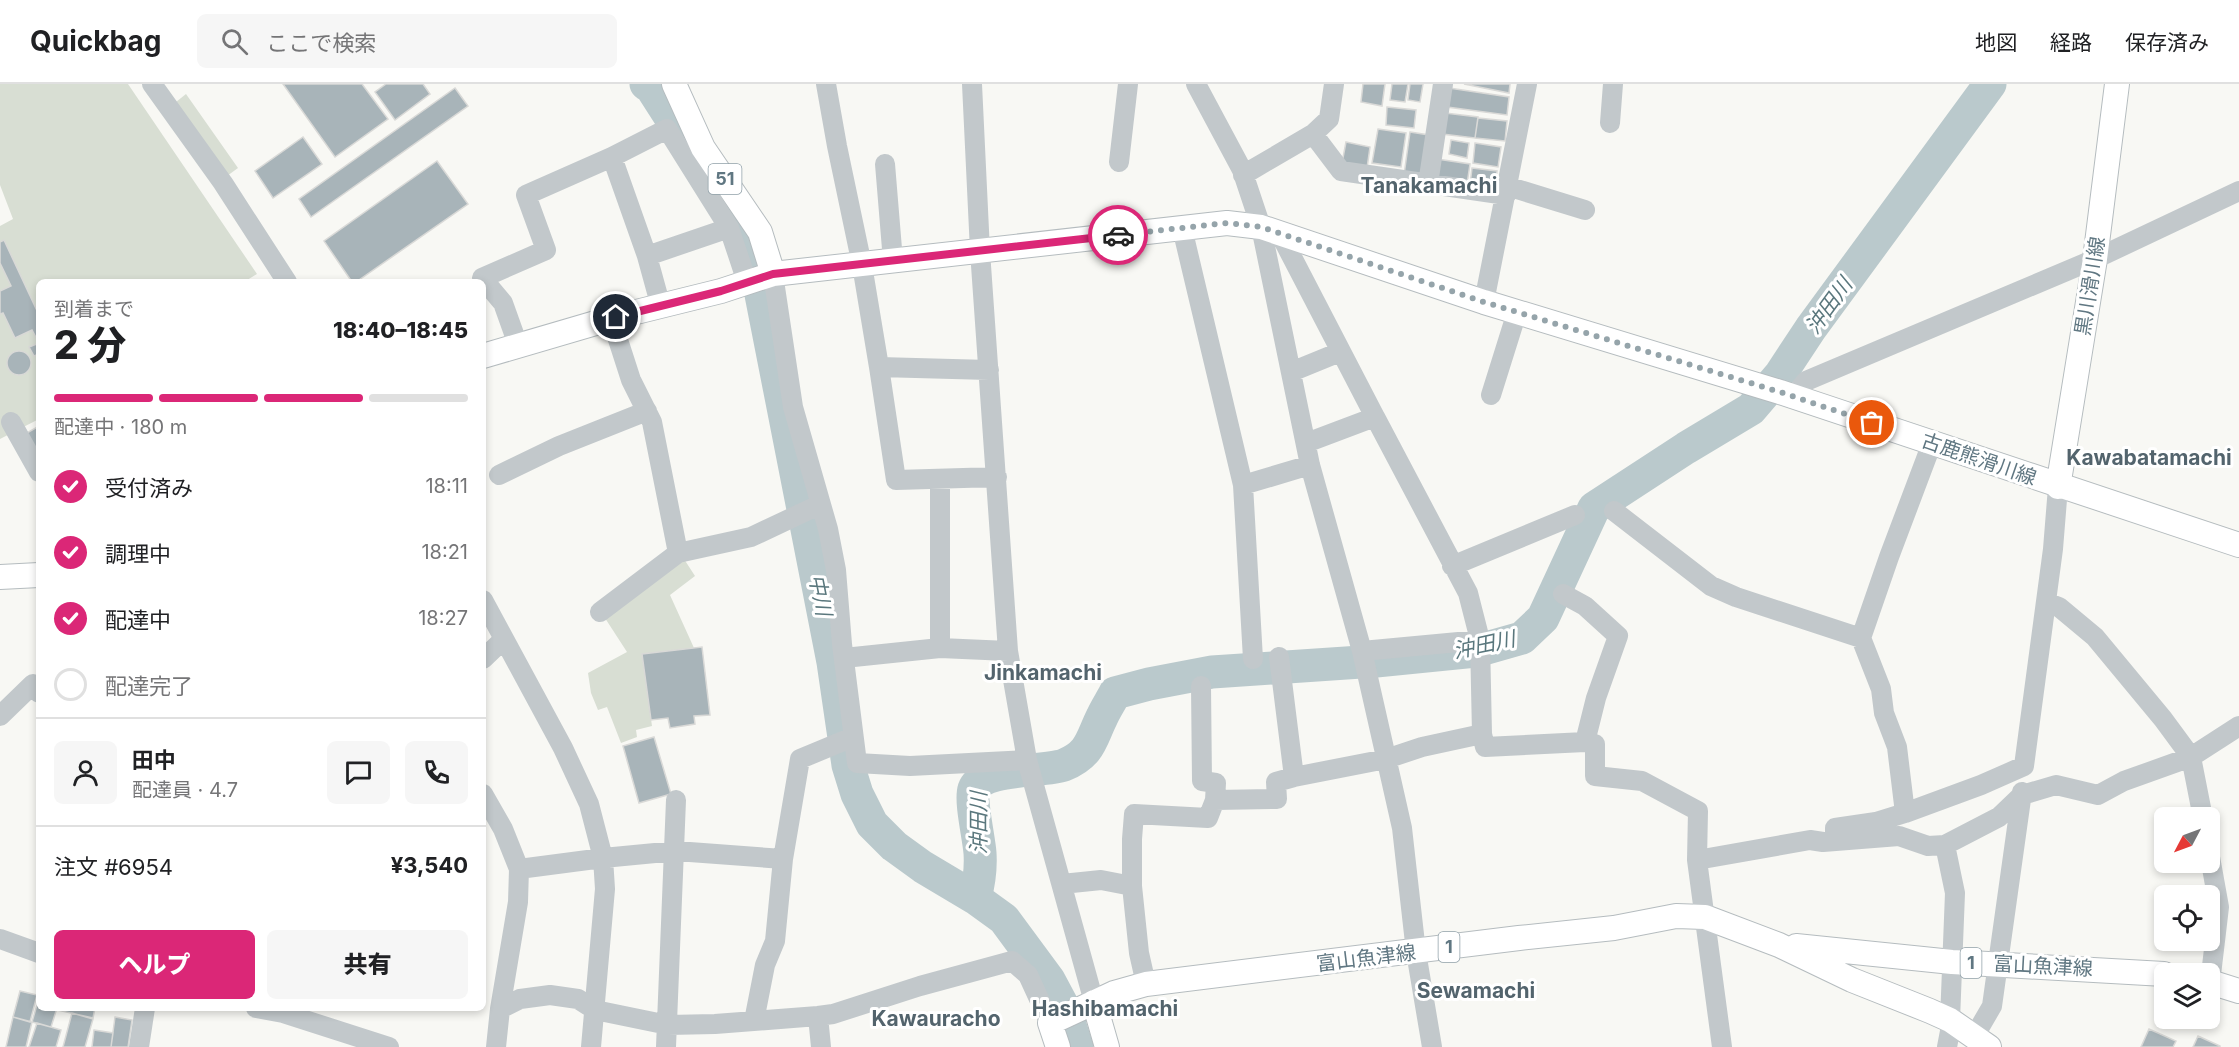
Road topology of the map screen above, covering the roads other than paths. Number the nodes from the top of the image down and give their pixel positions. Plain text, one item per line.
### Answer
1 (152, 84) edge
2 (674, 84) edge
3 (826, 84) edge
4 (972, 84) edge
5 (1128, 84) edge
6 (1196, 84) edge
7 (1212, 84) edge
8 (1334, 84) edge
9 (1443, 84) edge
10 (1527, 84) edge
11 (1613, 84) edge
12 (2117, 84) edge
13 (1209, 112) junction
14 (1610, 123) dead end
15 (1314, 134) junction
16 (612, 158) junction
17 (1119, 162) dead end
18 (885, 164) dead end
19 (1244, 176) junction
20 (1428, 184) junction
21 (1506, 191) junction
22 (2239, 191) edge
23 (1585, 210) dead end
24 (729, 228) junction
25 (1182, 228) junction
26 (1270, 231) junction
27 (980, 251) junction
28 (647, 256) junction
29 (2095, 259) junction
30 (892, 261) junction
31 (862, 265) junction
32 (773, 274) junction
33 (285, 279) edge
34 (483, 279) edge
35 (747, 282) junction
36 (486, 283) edge
37 (1484, 302) junction
38 (662, 307) junction
39 (1517, 312) junction
40 (611, 318) junction
41 (518, 345) junction
42 (1340, 352) junction
43 (486, 355) edge
44 (879, 367) junction
45 (989, 370) junction
46 (1291, 372) junction
47 (1491, 395) dead end
48 (1786, 395) junction
49 (647, 411) junction
50 (1375, 417) junction
51 (11, 422) dead end
52 (1306, 443) junction
53 (1932, 443) junction
54 (1310, 465) junction
55 (36, 467) edge
56 (499, 475) dead end
57 (997, 477) junction
58 (940, 479) junction
59 (1243, 485) junction
60 (2058, 487) junction
61 (819, 505) junction
62 (1614, 512) dead end
63 (1575, 515) dead end
64 (2239, 545) edge
65 (678, 553) junction
66 (1452, 566) junction
67 (36, 575) edge
68 (0, 577) edge
69 (1563, 594) dead end
70 (2046, 602) junction
71 (486, 606) edge
72 (600, 612) dead end
73 (1861, 638) junction
74 (504, 639) junction
75 (1480, 640) junction
76 (940, 648) junction
77 (1008, 651) junction
78 (1362, 651) junction
79 (486, 655) edge
80 (1279, 657) dead end
81 (844, 658) junction
82 (1253, 659) dead end
83 (1202, 686) dead end
84 (36, 688) edge
85 (0, 716) edge
86 (2239, 726) edge
87 (1482, 734) junction
88 (853, 737) junction
89 (1585, 742) junction
90 (2191, 757) junction
91 (1386, 759) junction
92 (1027, 760) junction
93 (2024, 765) junction
94 (1294, 777) junction
95 (2022, 795) junction
96 (486, 799) edge
97 (676, 800) dead end
98 (1215, 800) junction
99 (2201, 807) edge
100 (1905, 813) junction
101 (1835, 841) junction
102 (1945, 845) junction
103 (676, 851) junction
104 (603, 858) junction
105 (783, 859) junction
106 (1697, 860) junction
107 (519, 869) junction
108 (2213, 873) edge
109 (1062, 885) junction
110 (1131, 886) junction
111 (1705, 917) junction
112 (0, 939) edge
113 (1779, 945) junction
114 (36, 952) edge
115 (1416, 952) junction
116 (1952, 962) junction
117 (2212, 963) edge
118 (1996, 964) junction
119 (2154, 973) edge
120 (1146, 984) junction
121 (2220, 986) edge
122 (2239, 991) edge
123 (1094, 1002) junction
124 (500, 1009) junction
125 (595, 1010) junction
126 (145, 1011) edge
127 (272, 1011) edge
128 (818, 1016) junction
129 (754, 1021) junction
130 (1951, 1021) junction
131 (1050, 1023) junction
132 (668, 1025) junction
133 (1982, 1042) edge
134 (139, 1047) edge
135 (389, 1047) edge
136 (496, 1047) edge
137 (591, 1047) edge
138 (666, 1047) edge
139 (820, 1047) edge
140 (1058, 1047) edge
141 (1107, 1047) edge
142 (1432, 1047) edge
143 (1722, 1047) edge
144 (1947, 1047) edge

1 - 33 street
2 - 32 main road, 51
3 - 31 street
4 - 27 street
5 - 17 street
6 - 13 street
7 - 13 street
8 - 15 street
9 - 20 street
10 - 21 street
11 - 14 street
12 - 29 main road, 黒川滑川線
13 - 19 street
15 - 19 street
15 - 20 street
16 - 24 street
16 - 28 street
16 - 34 street
18 - 30 street
19 - 26 street
20 - 21 street
21 - 23 street
21 - 37 street
22 - 29 street
24 - 28 street
24 - 35 street
25 - 26 main road, 古鹿熊滑川線
25 - 27 main road, 古鹿熊滑川線
25 - 59 street
26 - 37 main road, 古鹿熊滑川線
26 - 42 street
26 - 46 street
27 - 30 main road, 古鹿熊滑川線
27 - 45 street
28 - 38 street
29 - 48 street
29 - 60 main road, 黒川滑川線
30 - 31 main road, 古鹿熊滑川線
31 - 32 main road, 古鹿熊滑川線
31 - 44 street
32 - 35 main road, 古鹿熊滑川線
32 - 61 street
35 - 38 main road, 古鹿熊滑川線
36 - 41 street
37 - 39 main road, 古鹿熊滑川線
38 - 40 main road, 古鹿熊滑川線
39 - 47 street
39 - 48 main road, 古鹿熊滑川線
40 - 41 main road, 古鹿熊滑川線
40 - 49 street
41 - 43 main road, 古鹿熊滑川線
42 - 46 street
42 - 50 street
44 - 45 street
44 - 58 street
45 - 57 street
46 - 52 street
48 - 53 main road, 古鹿熊滑川線
49 - 56 street
49 - 65 street
50 - 52 street
50 - 66 street
51 - 55 street
52 - 54 street
53 - 60 main road, 古鹿熊滑川線
53 - 73 street
54 - 59 street
54 - 78 street
57 - 58 street
57 - 77 street
58 - 76 street
59 - 82 street
60 - 64 main road, 古鹿熊滑川線
60 - 70 street
61 - 65 street
61 - 81 street
62 - 73 street
63 - 66 street
65 - 72 street
66 - 75 street
67 - 68 main road
69 - 89 street
70 - 90 street
70 - 93 street
71 - 74 street
73 - 100 street
74 - 79 street
74 - 104 street
75 - 78 street
75 - 87 street
76 - 77 street
76 - 81 street
77 - 92 street
78 - 91 street
80 - 94 street
81 - 88 street
83 - 98 street
84 - 85 street
86 - 90 street
87 - 89 street
87 - 91 street
88 - 92 street
88 - 105 street
89 - 106 street
90 - 95 street
90 - 99 street
91 - 94 street
91 - 115 street
92 - 109 street
93 - 95 street
93 - 100 street
94 - 98 street
95 - 102 street
95 - 118 street
96 - 107 street
97 - 103 street
98 - 110 street
100 - 101 street
101 - 102 street
101 - 106 street
102 - 116 street
103 - 104 street
103 - 105 street
103 - 132 street
104 - 107 street
104 - 125 street
105 - 129 street
106 - 111 street
107 - 124 street
108 - 117 street
109 - 110 street
109 - 123 street
110 - 120 street
111 - 113 main road, 富山魚津線 / 1
111 - 115 main road, 富山魚津線 / 1
111 - 143 street
112 - 114 street
113 - 116 main road, 富山魚津線 / 1
113 - 130 main road, 富山魚津線 / 1
115 - 120 main road, 富山魚津線 / 1
115 - 142 street
116 - 118 main road, 富山魚津線 / 1
116 - 130 street
118 - 119 main road, 富山魚津線 / 1
118 - 133 street
120 - 123 main road, 富山魚津線 / 1
121 - 122 main road
123 - 131 main road, 富山魚津線 / 1
123 - 141 main road
124 - 125 street
124 - 136 street
125 - 132 street
125 - 137 street
126 - 134 street
127 - 135 street
128 - 129 street
128 - 131 street
128 - 139 street
129 - 132 street
130 - 133 main road, 富山魚津線 / 1
130 - 144 street
131 - 140 main road
132 - 138 street

